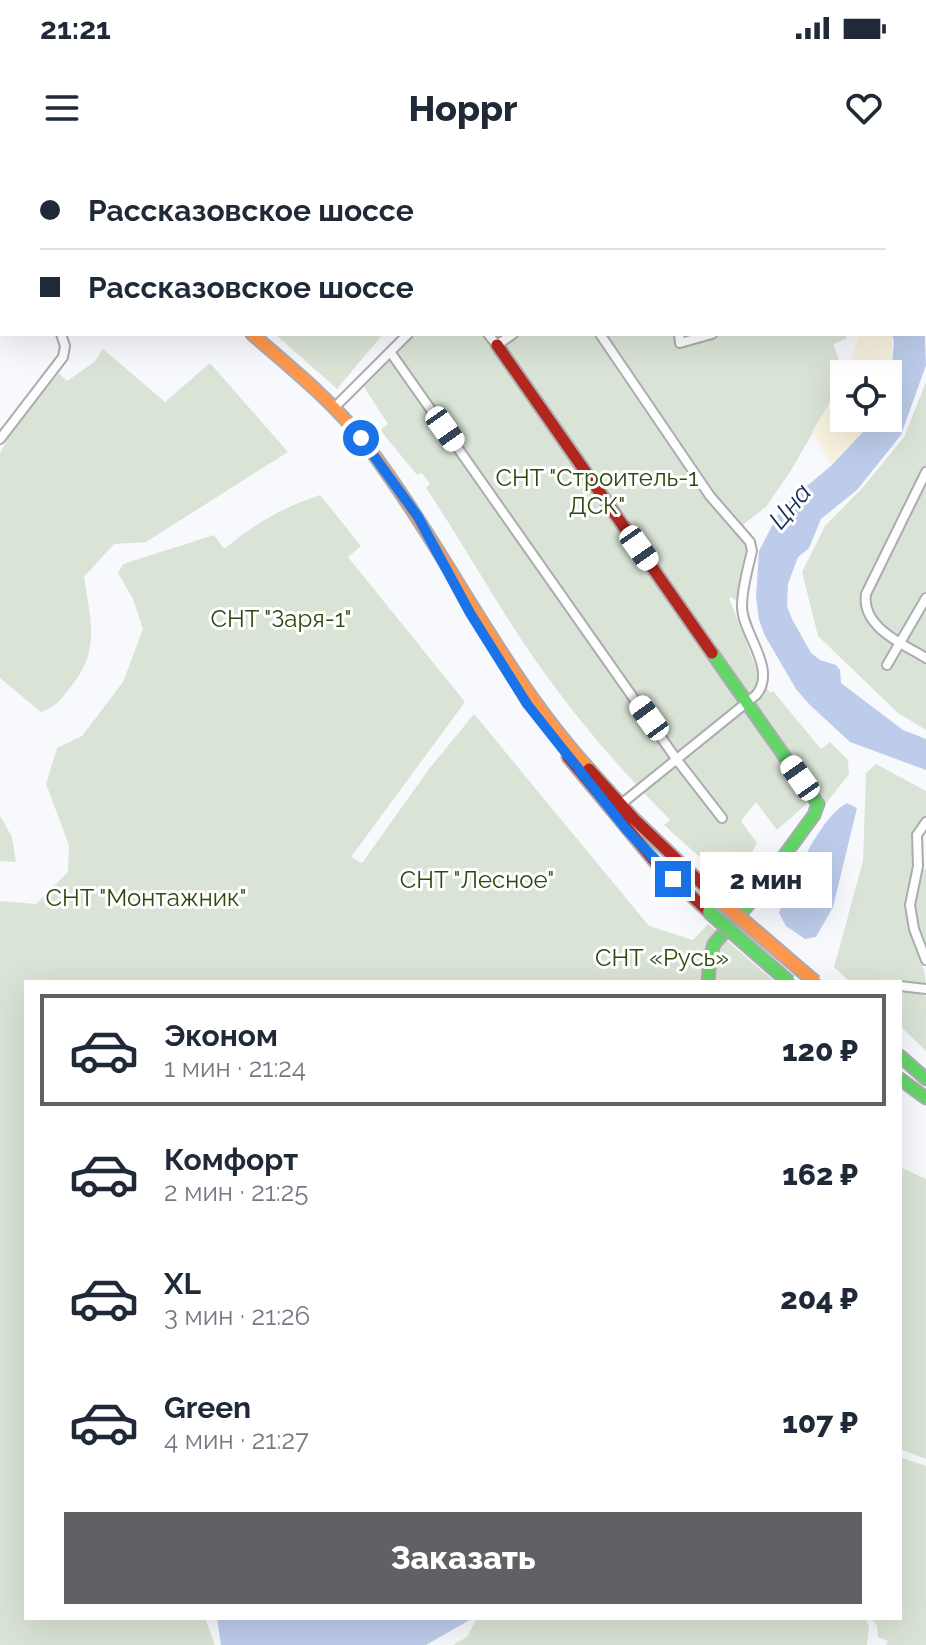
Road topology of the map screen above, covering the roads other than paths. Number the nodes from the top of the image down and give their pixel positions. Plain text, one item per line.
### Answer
1 (62, 336) edge
2 (254, 336) edge
3 (406, 336) edge
4 (490, 336) edge
5 (510, 336) edge
6 (601, 336) edge
7 (679, 336) edge
8 (705, 336) edge
9 (497, 345) junction
10 (391, 353) junction
11 (335, 407) junction
12 (0, 439) edge
13 (926, 472) edge
14 (418, 517) junction
15 (926, 598) edge
16 (902, 643) junction
17 (926, 658) edge
18 (887, 665) dead end
19 (748, 701) junction
20 (677, 760) junction
21 (620, 805) junction
22 (722, 818) dead end
23 (926, 822) edge
24 (926, 960) edge
25 (708, 980) edge
26 (787, 980) edge
27 (813, 980) edge
28 (902, 986) edge
29 (926, 989) edge
30 (902, 1058) edge
31 (926, 1079) edge
32 (902, 1080) edge
33 (926, 1098) edge

1 - 12 street
2 - 11 main road
3 - 10 street
4 - 9 street
5 - 9 street
6 - 19 street
7 - 8 street
9 - 19 main road
10 - 11 street
10 - 20 street
11 - 14 main road
13 - 16 street
14 - 21 main road
14 - 26 main road, bridge
15 - 16 street
16 - 17 street
16 - 18 street
19 - 20 street
19 - 25 main road
20 - 21 street
20 - 22 street
21 - 27 main road, bridge
23 - 24 street
28 - 29 street
30 - 31 main road
32 - 33 main road

